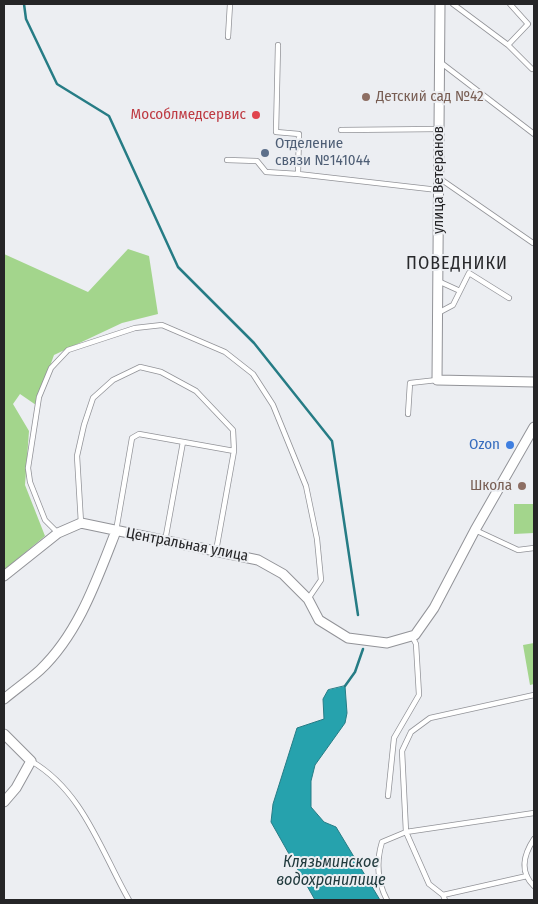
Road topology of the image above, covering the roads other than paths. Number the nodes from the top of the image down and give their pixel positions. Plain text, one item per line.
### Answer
1 (230, 4) edge
2 (440, 4) edge
3 (453, 4) edge
4 (510, 4) edge
5 (228, 37) dead end
6 (508, 44) junction
7 (278, 45) dead end
8 (439, 61) junction
9 (532, 69) dead end
10 (439, 129) junction
11 (341, 130) dead end
12 (534, 134) edge
13 (227, 160) dead end
14 (298, 174) junction
15 (438, 178) junction
16 (438, 190) junction
17 (533, 243) dead end
18 (438, 280) junction
19 (460, 291) junction
20 (509, 298) dead end
21 (438, 313) junction
22 (437, 380) junction
23 (534, 382) edge
24 (408, 414) dead end
25 (534, 427) edge
26 (183, 442) junction
27 (234, 451) junction
28 (81, 523) junction
29 (475, 530) junction
30 (116, 531) junction
31 (58, 533) junction
32 (165, 541) junction
33 (534, 548) edge
34 (216, 551) junction
35 (4, 576) edge
36 (308, 599) junction
37 (412, 636) junction
38 (534, 695) edge
39 (4, 698) edge
40 (4, 734) edge
41 (31, 761) junction
42 (388, 796) dead end
43 (4, 802) edge
44 (534, 813) edge
45 (406, 832) junction
46 (534, 839) edge
47 (527, 876) junction
48 (534, 886) edge
49 (443, 895) junction
50 (129, 900) edge
51 (387, 900) edge
52 (445, 900) edge

1 - 5 lane
2 - 8 street, улица Ветеранов
3 - 6 lane
4 - 6 lane
6 - 9 lane
7 - 14 lane
8 - 10 street, улица Ветеранов
8 - 12 lane
10 - 11 lane
10 - 15 street, улица Ветеранов
13 - 14 lane
14 - 16 lane
15 - 16 street, улица Ветеранов
15 - 17 lane
16 - 18 street, улица Ветеранов
18 - 19 lane
18 - 21 street, улица Ветеранов
19 - 20 lane
19 - 21 lane
21 - 22 street, улица Ветеранов
22 - 23 street
22 - 24 lane
25 - 29 street
26 - 27 lane
26 - 30 lane
26 - 32 lane
27 - 28 lane
27 - 34 lane
28 - 30 street, Центральная улица
28 - 31 street
29 - 33 lane
29 - 37 street
30 - 32 street, Центральная улица
30 - 39 street
31 - 35 street
31 - 36 lane
32 - 34 street, Центральная улица
34 - 36 street, Центральная улица
36 - 37 street, Центральная улица
37 - 42 lane
38 - 45 lane
40 - 41 street
41 - 43 street
41 - 50 lane
44 - 45 lane
45 - 49 lane
45 - 51 lane
46 - 47 lane
47 - 48 lane
47 - 49 lane
49 - 52 lane

